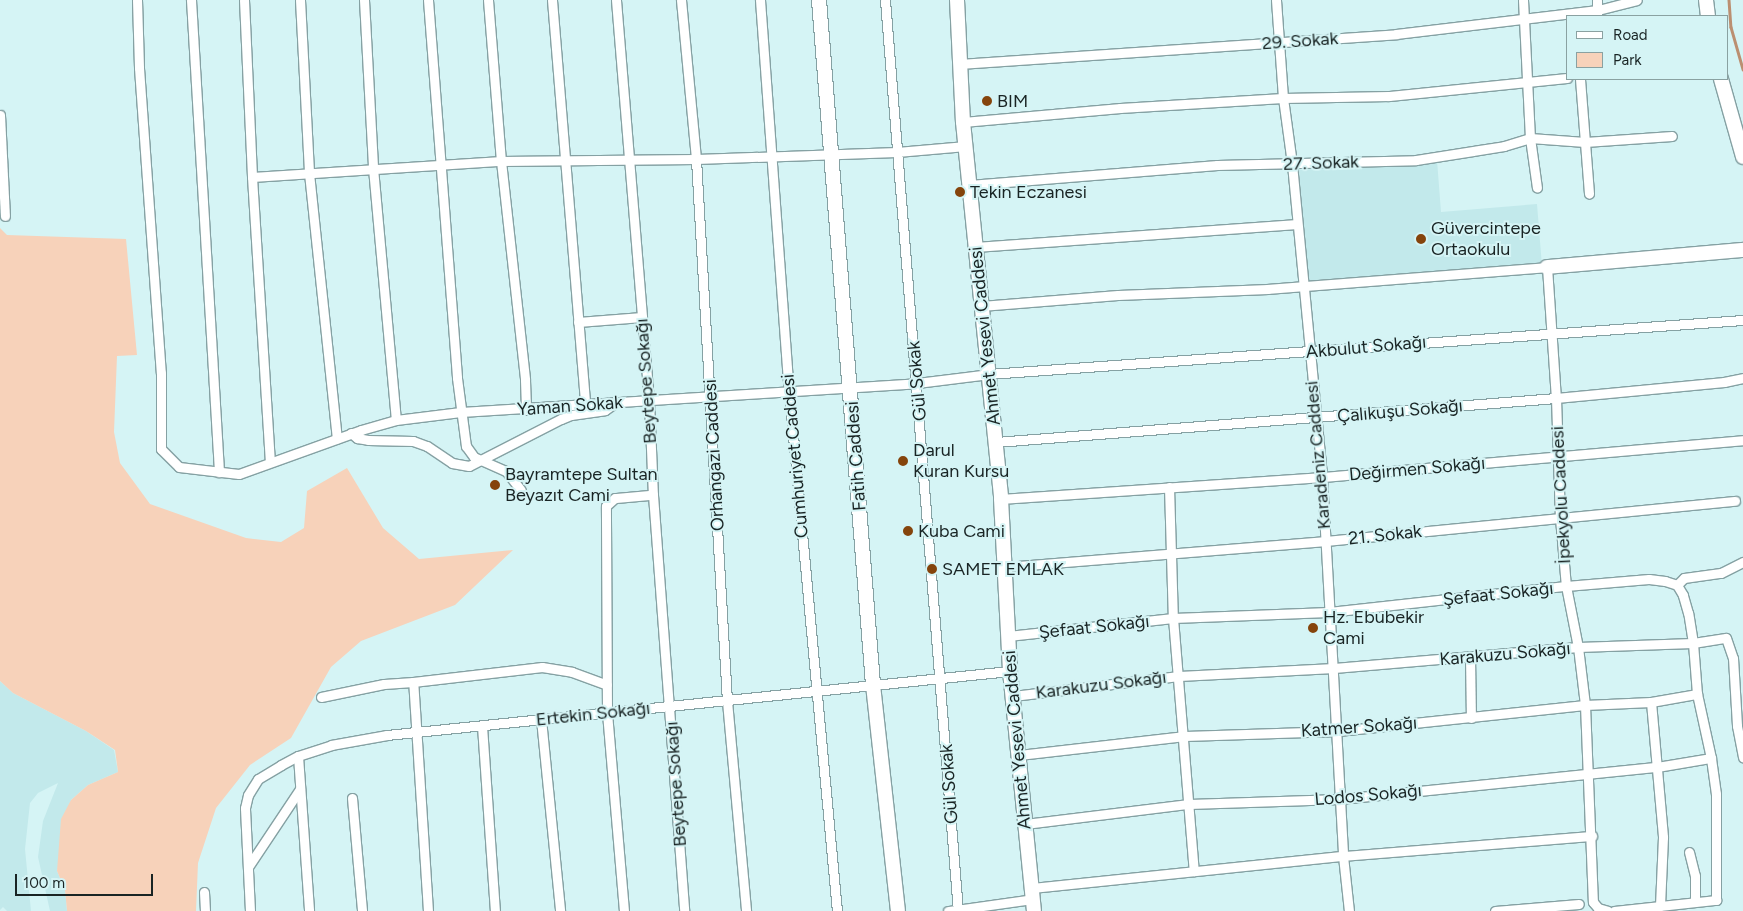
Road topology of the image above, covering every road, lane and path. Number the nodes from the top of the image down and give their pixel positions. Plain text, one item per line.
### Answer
1 (137, 0) edge
2 (191, 0) edge
3 (244, 0) edge
4 (300, 0) edge
5 (364, 0) edge
6 (428, 0) edge
7 (488, 0) edge
8 (552, 0) edge
9 (616, 0) edge
10 (682, 0) edge
11 (760, 0) edge
12 (819, 0) edge
13 (885, 0) edge
14 (957, 0) edge
15 (1276, 0) edge
16 (1523, 0) edge
17 (1597, 0) edge
18 (1637, 0) edge
19 (1706, 0) edge
20 (1598, 13) edge
21 (1708, 15) edge
22 (1524, 17) junction
23 (1279, 42) junction
24 (960, 64) junction
25 (1566, 78) edge
26 (1580, 80) edge
27 (1721, 80) edge
28 (1528, 81) junction
29 (1283, 98) junction
30 (0, 115) edge
31 (963, 122) junction
32 (1672, 136) dead end
33 (1530, 138) junction
34 (1585, 142) junction
35 (966, 146) junction
36 (897, 152) junction
37 (771, 154) junction
38 (831, 154) junction
39 (1743, 157) edge
40 (629, 159) junction
41 (696, 159) junction
42 (565, 160) junction
43 (501, 161) junction
44 (1292, 164) junction
45 (440, 166) junction
46 (373, 168) junction
47 (309, 173) junction
48 (252, 177) junction
49 (969, 185) junction
50 (1537, 188) dead end
51 (1590, 194) dead end
52 (4, 216) dead end
53 (1296, 224) junction
54 (976, 247) junction
55 (1743, 250) edge
56 (1546, 267) junction
57 (1303, 285) junction
58 (981, 306) junction
59 (642, 317) junction
60 (1743, 320) edge
61 (578, 322) junction
62 (1552, 332) junction
63 (1308, 352) junction
64 (989, 374) junction
65 (1743, 378) edge
66 (917, 383) junction
67 (851, 386) junction
68 (789, 392) junction
69 (710, 396) junction
70 (1556, 398) junction
71 (649, 400) junction
72 (616, 402) junction
73 (585, 405) junction
74 (526, 410) junction
75 (461, 412) junction
76 (1317, 418) junction
77 (396, 420) junction
78 (351, 434) junction
79 (337, 439) junction
80 (1743, 440) edge
81 (996, 442) junction
82 (1559, 456) junction
83 (482, 460) junction
84 (270, 461) junction
85 (219, 472) junction
86 (1322, 477) junction
87 (1169, 487) junction
88 (520, 490) dead end
89 (653, 495) junction
90 (1001, 499) junction
91 (1735, 501) dead end
92 (1560, 518) junction
93 (1325, 541) junction
94 (1173, 553) junction
95 (1743, 562) edge
96 (1004, 567) junction
97 (1677, 585) junction
98 (1566, 586) junction
99 (1330, 612) junction
100 (1173, 618) junction
101 (1008, 636) junction
102 (1693, 643) junction
103 (1578, 647) junction
104 (1470, 657) junction
105 (1334, 668) junction
106 (1010, 671) junction
107 (1179, 676) junction
108 (941, 677) junction
109 (413, 682) junction
110 (607, 685) junction
111 (873, 685) junction
112 (818, 689) junction
113 (1697, 694) junction
114 (1013, 696) junction
115 (321, 697) dead end
116 (727, 701) junction
117 (1651, 702) junction
118 (1585, 706) junction
119 (670, 707) junction
120 (607, 711) junction
121 (1471, 718) junction
122 (541, 719) junction
123 (482, 726) junction
124 (1338, 731) junction
125 (417, 732) junction
126 (1185, 736) junction
127 (1019, 755) junction
128 (298, 756) junction
129 (1743, 757) edge
130 (1711, 758) junction
131 (1657, 766) junction
132 (1588, 773) junction
133 (300, 790) junction
134 (352, 798) dead end
135 (1340, 798) junction
136 (1189, 804) junction
137 (1025, 824) junction
138 (1592, 836) junction
139 (1689, 852) dead end
140 (1343, 856) junction
141 (248, 867) junction
142 (1194, 871) junction
143 (204, 892) dead end
144 (1033, 899) edge
145 (1695, 901) junction
146 (1579, 904) dead end
147 (1660, 906) junction
148 (205, 911) edge
149 (250, 911) edge
150 (309, 911) edge
151 (362, 911) edge
152 (428, 911) edge
153 (495, 911) edge
154 (560, 911) edge
155 (624, 911) edge
156 (684, 911) edge
157 (746, 911) edge
158 (837, 911) edge
159 (898, 911) edge
160 (948, 911) edge
161 (958, 911) edge
162 (1349, 911) edge
163 (1495, 911) edge
164 (1608, 911) edge
165 (1614, 911) edge

1 - 85 street, Yaman Sokak
2 - 85 street
3 - 48 street
4 - 47 street
5 - 46 street
6 - 45 street
7 - 43 street
8 - 42 street
9 - 40 street, Beytepe Sokağı
10 - 41 street, Orhangazi Caddesi
11 - 37 street, Cumhuriyet Caddesi
12 - 38 main road, Fatih Caddesi
13 - 36 street, Gül Sokak
14 - 24 main road, Ahmet Yesevi Caddesi
15 - 23 street, Karadeniz Caddesi
16 - 22 street
17 - 20 street
18 - 20 street, 29. Sokak
19 - 21 main road
20 - 22 street, 29. Sokak
22 - 23 street, 29. Sokak
22 - 28 street
23 - 24 street, 29. Sokak
23 - 29 street, Karadeniz Caddesi
24 - 31 main road, Ahmet Yesevi Caddesi
25 - 28 street
26 - 34 street
27 - 39 main road
28 - 29 street
28 - 33 street
29 - 31 street
29 - 44 street, Karadeniz Caddesi
30 - 52 street
31 - 35 main road, Ahmet Yesevi Caddesi
32 - 34 street, 27. Sokak
33 - 34 street, 27. Sokak
33 - 44 street, 27. Sokak
33 - 50 street
34 - 51 street
35 - 36 street
35 - 49 main road, Ahmet Yesevi Caddesi
36 - 38 street
36 - 66 street, Gül Sokak
37 - 38 street
37 - 41 street
37 - 68 street, Cumhuriyet Caddesi
38 - 67 main road, Fatih Caddesi
40 - 41 street
40 - 42 street
40 - 59 street, Beytepe Sokağı
41 - 69 street, Orhangazi Caddesi
42 - 43 street
42 - 61 street
43 - 45 street
43 - 74 street
44 - 49 street, 27. Sokak
44 - 53 street, Karadeniz Caddesi
45 - 46 street
45 - 75 street
46 - 47 street
46 - 77 street
47 - 48 street
47 - 79 street
48 - 84 street
49 - 54 main road, Ahmet Yesevi Caddesi
53 - 54 street
53 - 57 street, Karadeniz Caddesi
54 - 58 main road, Ahmet Yesevi Caddesi
55 - 56 main road
56 - 57 street
56 - 62 street, İpekyolu Caddesi
57 - 58 street
57 - 63 street, Karadeniz Caddesi
58 - 64 main road, Ahmet Yesevi Caddesi
59 - 61 street
59 - 71 street, Beytepe Sokağı
60 - 62 street, Akbulut Sokağı
61 - 73 street
62 - 63 street, Akbulut Sokağı
62 - 70 street, İpekyolu Caddesi
63 - 64 street, Akbulut Sokağı
63 - 76 street, Karadeniz Caddesi
64 - 66 street, Yaman Sokak
64 - 81 main road, Ahmet Yesevi Caddesi
65 - 70 street, Çalıkuşu Sokağı
66 - 67 street, Yaman Sokak
66 - 108 street, Gül Sokak
67 - 68 street, Yaman Sokak
67 - 111 main road, Fatih Caddesi
68 - 69 street, Yaman Sokak
68 - 112 street, Cumhuriyet Caddesi
69 - 71 street, Yaman Sokak
69 - 116 street, Orhangazi Caddesi
70 - 76 street, Çalıkuşu Sokağı
70 - 82 street, İpekyolu Caddesi
71 - 72 street, Yaman Sokak
71 - 89 street, Beytepe Sokağı
72 - 73 street, Yaman Sokak
72 - 83 street
73 - 74 street, Yaman Sokak
74 - 75 street, Yaman Sokak
75 - 77 street, Yaman Sokak
75 - 83 street
76 - 81 street, Çalıkuşu Sokağı
76 - 86 street, Karadeniz Caddesi
77 - 78 street, Yaman Sokak
78 - 79 street, Yaman Sokak
78 - 83 street
79 - 84 street, Yaman Sokak
80 - 82 street, Değirmen Sokağı
81 - 90 main road, Ahmet Yesevi Caddesi
82 - 86 street, Değirmen Sokağı
82 - 92 street, İpekyolu Caddesi
83 - 88 street
84 - 85 street, Yaman Sokak
86 - 87 street, Değirmen Sokağı
86 - 93 street, Karadeniz Caddesi
87 - 90 street, Değirmen Sokağı
87 - 94 street
89 - 110 street
89 - 119 street, Beytepe Sokağı
90 - 96 main road, Ahmet Yesevi Caddesi
91 - 92 street, 21. Sokak
92 - 93 street, 21. Sokak
92 - 98 street, İpekyolu Caddesi
93 - 94 street, 21. Sokak
93 - 99 street, Karadeniz Caddesi
94 - 96 street, 21. Sokak
94 - 100 street
95 - 97 street
96 - 101 main road, Ahmet Yesevi Caddesi
97 - 98 street, Şefaat Sokağı
97 - 102 street
98 - 99 street, Şefaat Sokağı
98 - 103 street, İpekyolu Caddesi
99 - 100 street, Şefaat Sokağı
99 - 105 street, Karadeniz Caddesi
100 - 101 street, Şefaat Sokağı
100 - 107 street
101 - 106 main road, Ahmet Yesevi Caddesi
102 - 103 street, Karakuzu Sokağı
102 - 113 street
102 - 129 street, Karakuzu Sokağı
103 - 104 street, Karakuzu Sokağı
103 - 118 street, İpekyolu Caddesi
104 - 105 street, Karakuzu Sokağı
104 - 121 street
105 - 107 street, Karakuzu Sokağı
105 - 124 street, Karadeniz Caddesi
106 - 108 street, Ertekin Sokağı
106 - 114 main road, Ahmet Yesevi Caddesi
107 - 114 street, Karakuzu Sokağı
107 - 126 street
108 - 111 street, Ertekin Sokağı
108 - 161 street, Gül Sokak
109 - 110 street
109 - 115 street
109 - 125 street
110 - 120 street
111 - 112 street, Ertekin Sokağı
111 - 159 main road, Fatih Caddesi
112 - 116 street, Ertekin Sokağı
112 - 158 street, Cumhuriyet Caddesi
113 - 117 street, Katmer Sokağı
113 - 130 street
114 - 127 main road, Ahmet Yesevi Caddesi
116 - 119 street, Ertekin Sokağı
116 - 157 street, Orhangazi Caddesi
117 - 118 street, Katmer Sokağı
117 - 131 street
118 - 121 street, Katmer Sokağı
118 - 132 street, İpekyolu Caddesi
119 - 120 street, Ertekin Sokağı
119 - 156 street, Beytepe Sokağı
120 - 122 street, Ertekin Sokağı
120 - 155 street
121 - 124 street, Katmer Sokağı
122 - 123 street, Ertekin Sokağı
122 - 154 street
123 - 125 street, Ertekin Sokağı
123 - 153 street
124 - 126 street, Katmer Sokağı
124 - 135 street, Karadeniz Caddesi
125 - 128 street, Ertekin Sokağı
125 - 152 street
126 - 127 street, Katmer Sokağı
126 - 136 street
127 - 137 main road, Ahmet Yesevi Caddesi
128 - 133 street
128 - 141 street, Ertekin Sokağı
130 - 131 street, Lodos Sokağı
130 - 145 street
131 - 132 street, Lodos Sokağı
131 - 147 street
132 - 135 street, Lodos Sokağı
132 - 138 street, İpekyolu Caddesi
133 - 141 street
133 - 150 street
134 - 151 street
135 - 136 street, Lodos Sokağı
135 - 140 street, Karadeniz Caddesi
136 - 137 street, Lodos Sokağı
136 - 142 street
137 - 144 main road, Ahmet Yesevi Caddesi
138 - 140 street
138 - 164 street, İpekyolu Caddesi
139 - 145 street
140 - 142 street
140 - 162 street, Karadeniz Caddesi
141 - 149 street, Ertekin Sokağı
142 - 144 street
143 - 148 street
144 - 161 street
145 - 147 street
146 - 163 street
147 - 165 street
160 - 161 street

